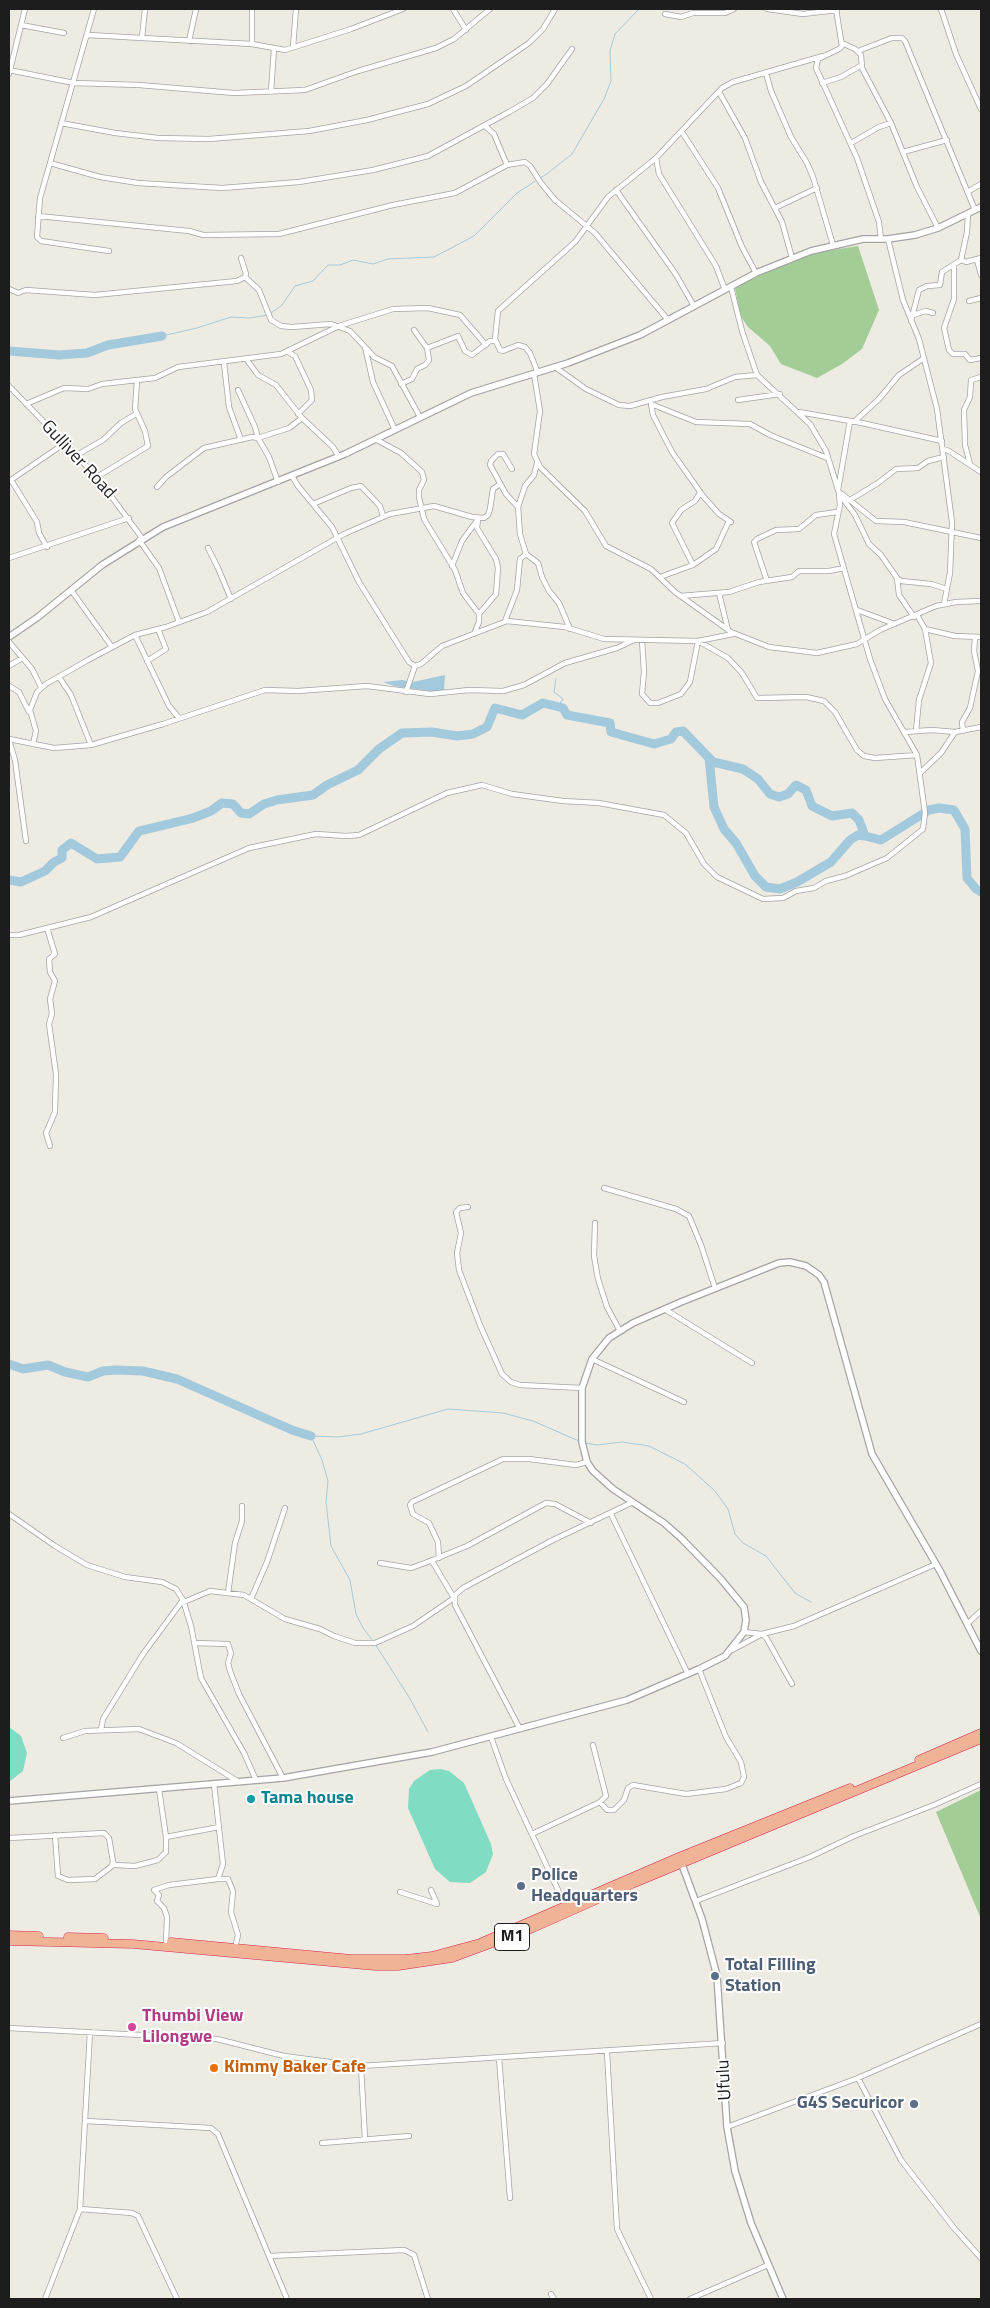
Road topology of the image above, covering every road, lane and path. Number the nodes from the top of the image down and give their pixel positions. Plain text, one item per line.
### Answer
1 (25, 9) edge
2 (94, 9) edge
3 (145, 9) edge
4 (196, 9) edge
5 (252, 9) edge
6 (296, 9) edge
7 (403, 9) edge
8 (453, 9) edge
9 (490, 9) edge
10 (555, 9) edge
11 (734, 9) edge
12 (767, 9) edge
13 (837, 9) edge
14 (941, 9) edge
15 (665, 14) dead end
16 (21, 25) junction
17 (466, 30) junction
18 (64, 33) dead end
19 (88, 35) junction
20 (142, 38) junction
21 (189, 42) junction
22 (842, 43) junction
23 (252, 44) junction
24 (293, 47) junction
25 (274, 48) junction
26 (572, 49) dead end
27 (858, 51) junction
28 (822, 56) junction
29 (862, 65) junction
30 (9, 71) edge
31 (766, 73) junction
32 (74, 83) junction
33 (822, 84) junction
34 (271, 92) junction
35 (719, 92) junction
36 (981, 109) edge
37 (61, 123) junction
38 (891, 124) junction
39 (485, 126) junction
40 (682, 132) junction
41 (947, 140) junction
42 (851, 143) junction
43 (903, 152) junction
44 (656, 158) junction
45 (50, 163) junction
46 (507, 165) junction
47 (981, 184) edge
48 (817, 188) junction
49 (616, 190) junction
50 (969, 191) junction
51 (775, 208) junction
52 (978, 208) edge
53 (968, 214) junction
54 (38, 216) junction
55 (588, 227) junction
56 (938, 228) junction
57 (881, 239) junction
58 (888, 239) junction
59 (833, 246) junction
60 (110, 250) dead end
61 (241, 258) dead end
62 (792, 258) junction
63 (979, 259) edge
64 (961, 260) junction
65 (954, 265) junction
66 (756, 273) junction
67 (981, 275) edge
68 (244, 277) junction
69 (731, 287) junction
70 (9, 289) edge
71 (725, 290) junction
72 (981, 298) edge
73 (969, 301) dead end
74 (694, 306) junction
75 (933, 313) dead end
76 (912, 318) junction
77 (668, 320) junction
78 (339, 326) junction
79 (414, 330) dead end
80 (495, 342) junction
81 (486, 345) junction
82 (365, 347) junction
83 (427, 348) junction
84 (288, 352) junction
85 (924, 358) junction
86 (981, 358) edge
87 (247, 360) junction
88 (224, 363) junction
89 (556, 367) junction
90 (536, 373) junction
91 (757, 375) junction
92 (981, 377) edge
93 (137, 380) junction
94 (401, 384) junction
95 (9, 386) edge
96 (238, 390) dead end
97 (14, 392) junction
98 (780, 394) junction
99 (9, 396) edge
100 (738, 400) dead end
101 (650, 402) junction
102 (26, 404) junction
103 (797, 412) junction
104 (136, 414) junction
105 (298, 414) junction
106 (420, 417) junction
107 (302, 418) junction
108 (852, 421) junction
109 (395, 430) junction
110 (258, 438) junction
111 (241, 440) junction
112 (377, 440) junction
113 (942, 441) junction
114 (65, 443) junction
115 (944, 450) junction
116 (77, 455) junction
117 (339, 457) junction
118 (944, 457) junction
119 (827, 458) junction
120 (537, 463) junction
121 (970, 464) junction
122 (512, 469) dead end
123 (981, 472) edge
124 (292, 476) junction
125 (97, 477) junction
126 (278, 482) junction
127 (500, 484) junction
128 (157, 488) dead end
129 (838, 491) junction
130 (700, 493) junction
131 (850, 500) junction
132 (313, 504) junction
133 (422, 507) junction
134 (518, 507) junction
135 (838, 512) junction
136 (383, 516) junction
137 (129, 518) junction
138 (478, 519) junction
139 (952, 533) junction
140 (339, 538) junction
141 (981, 538) edge
142 (141, 539) junction
143 (46, 547) junction
144 (208, 548) dead end
145 (526, 554) junction
146 (9, 558) edge
147 (693, 565) junction
148 (452, 566) junction
149 (844, 568) junction
150 (660, 577) junction
151 (897, 578) junction
152 (767, 581) junction
153 (947, 589) junction
154 (71, 590) junction
155 (719, 593) junction
156 (680, 596) junction
157 (231, 599) junction
158 (981, 601) edge
159 (944, 604) junction
160 (857, 610) junction
161 (479, 614) junction
162 (916, 616) junction
163 (179, 622) junction
164 (505, 622) junction
165 (895, 624) junction
166 (158, 629) junction
167 (570, 629) junction
168 (925, 629) junction
169 (728, 631) junction
170 (474, 634) junction
171 (736, 634) junction
172 (135, 635) junction
173 (9, 637) edge
174 (981, 637) edge
175 (975, 638) junction
176 (865, 639) junction
177 (634, 640) junction
178 (642, 640) junction
179 (698, 641) junction
180 (9, 642) edge
181 (112, 647) junction
182 (22, 658) junction
183 (147, 661) junction
184 (9, 666) edge
185 (415, 666) junction
186 (59, 677) junction
187 (9, 686) edge
188 (41, 687) junction
189 (406, 692) junction
190 (30, 714) junction
191 (179, 718) junction
192 (981, 727) edge
193 (916, 731) junction
194 (963, 731) junction
195 (905, 732) junction
196 (955, 732) junction
197 (9, 740) edge
198 (33, 744) junction
199 (91, 746) junction
200 (917, 755) junction
201 (920, 773) junction
202 (26, 841) dead end
203 (47, 928) junction
204 (9, 935) edge
205 (50, 1146) dead end
206 (604, 1188) dead end
207 (468, 1207) dead end
208 (595, 1223) dead end
209 (715, 1288) junction
210 (666, 1310) junction
211 (620, 1331) junction
212 (592, 1360) junction
213 (752, 1363) dead end
214 (582, 1388) junction
215 (684, 1402) dead end
216 (586, 1462) junction
217 (633, 1502) junction
218 (242, 1506) dead end
219 (285, 1508) dead end
220 (9, 1514) edge
221 (611, 1514) junction
222 (591, 1523) junction
223 (439, 1558) junction
224 (432, 1561) junction
225 (380, 1563) dead end
226 (936, 1564) junction
227 (228, 1592) junction
228 (454, 1598) junction
229 (251, 1600) junction
230 (183, 1601) junction
231 (981, 1611) edge
232 (968, 1623) junction
233 (744, 1632) junction
234 (762, 1634) junction
235 (195, 1643) junction
236 (732, 1650) junction
237 (981, 1651) edge
238 (699, 1670) junction
239 (688, 1674) junction
240 (792, 1684) dead end
241 (520, 1729) junction
242 (101, 1730) junction
243 (981, 1733) edge
244 (491, 1737) junction
245 (63, 1738) dead end
246 (981, 1739) edge
247 (593, 1744) dead end
248 (283, 1778) junction
249 (256, 1780) junction
250 (239, 1782) junction
251 (214, 1784) junction
252 (981, 1784) edge
253 (159, 1789) junction
254 (9, 1801) edge
255 (600, 1802) junction
256 (219, 1827) junction
257 (56, 1834) junction
258 (532, 1834) junction
259 (9, 1838) edge
260 (166, 1838) junction
261 (680, 1860) junction
262 (112, 1862) junction
263 (218, 1879) junction
264 (431, 1890) dead end
265 (400, 1892) dead end
266 (696, 1902) junction
267 (566, 1907) junction
268 (9, 1935) edge
269 (9, 1941) edge
270 (166, 1942) junction
271 (236, 1948) junction
272 (981, 2024) edge
273 (9, 2028) edge
274 (90, 2032) junction
275 (723, 2043) junction
276 (607, 2052) junction
277 (499, 2058) junction
278 (361, 2066) junction
279 (858, 2078) junction
280 (86, 2121) junction
281 (727, 2127) junction
282 (409, 2136) dead end
283 (365, 2139) junction
284 (322, 2143) dead end
285 (510, 2198) dead end
286 (80, 2209) junction
287 (269, 2256) junction
288 (981, 2258) edge
289 (768, 2265) junction
290 (44, 2299) edge
291 (176, 2299) edge
292 (286, 2299) edge
293 (428, 2299) edge
294 (651, 2299) edge
295 (690, 2299) edge
296 (782, 2299) edge

1 - 16 street
2 - 19 street
3 - 20 street
4 - 21 street
5 - 23 street
6 - 24 street
7 - 24 street
8 - 17 street
9 - 17 street
10 - 37 street
11 - 15 street
12 - 13 street
13 - 22 street
14 - 36 street
16 - 18 street
16 - 30 street
17 - 34 street
19 - 20 street
19 - 32 street
20 - 21 street
21 - 23 street
22 - 27 street
22 - 28 street
23 - 25 street
24 - 25 street
25 - 34 street
26 - 39 street
27 - 29 street
27 - 41 street
28 - 31 street
28 - 33 street
29 - 33 street
29 - 38 street
30 - 32 street
31 - 35 street
31 - 48 street
32 - 34 street
32 - 37 street
33 - 42 street
35 - 40 street
35 - 51 street
37 - 45 street
38 - 42 street
38 - 43 street
39 - 45 street
39 - 46 street
40 - 44 street
40 - 66 street
41 - 43 street
41 - 50 street
42 - 57 street
43 - 56 street
44 - 49 street
44 - 71 street
45 - 54 street
46 - 54 street
46 - 55 street
47 - 50 street
48 - 51 street
48 - 59 street
49 - 55 street
49 - 74 street
50 - 52 street
51 - 62 street
52 - 53 street
53 - 56 street
53 - 64 street
54 - 60 street
55 - 77 street
55 - 80 street
56 - 58 street
57 - 58 street
57 - 59 street
58 - 76 street
59 - 62 street
61 - 68 street
62 - 66 street
63 - 64 street
63 - 67 street
64 - 65 street
65 - 76 street
65 - 86 street
66 - 69 street
68 - 70 street
68 - 78 street
69 - 71 street
69 - 91 street
71 - 74 street
72 - 73 street
74 - 77 street
75 - 76 street
76 - 85 street
77 - 89 street
78 - 81 street
78 - 82 street
78 - 84 street
79 - 83 street
80 - 81 street
80 - 90 street
81 - 83 street
82 - 94 street
82 - 109 street
83 - 94 street
84 - 87 street
84 - 105 street
85 - 108 street
85 - 113 street
87 - 88 street
87 - 105 street
88 - 93 street
88 - 111 street
89 - 90 street
89 - 101 street
90 - 106 street
90 - 120 street
91 - 98 street
91 - 101 street
92 - 121 street
93 - 102 street
93 - 104 street
94 - 106 street
95 - 97 street, Gulliver Road
96 - 110 street
97 - 99 street
97 - 102 street, Gulliver Road
98 - 100 street
98 - 103 street
101 - 119 street
101 - 130 street
102 - 114 street, Gulliver Road
103 - 108 street
103 - 119 street
104 - 116 street
104 - 125 street
105 - 107 street
106 - 109 street
107 - 110 street
107 - 117 street
108 - 113 street
108 - 129 street
109 - 112 street
110 - 111 street
110 - 126 street
111 - 128 street
112 - 117 street
112 - 133 street
113 - 115 street
114 - 116 street, Gulliver Road
114 - 143 street
115 - 118 street
115 - 121 street
116 - 125 street, Gulliver Road
117 - 124 street
118 - 131 street
118 - 139 street
119 - 129 street
120 - 134 street
120 - 150 street
121 - 123 street
122 - 127 street
124 - 126 street
124 - 132 street
125 - 137 street, Gulliver Road
126 - 142 street
127 - 134 street
127 - 138 street
129 - 131 street
129 - 135 street
129 - 151 street
130 - 147 street
130 - 147 street
131 - 139 street
132 - 136 street
132 - 140 street
133 - 136 street
133 - 138 street
133 - 148 street
134 - 145 street
135 - 149 street
135 - 152 street
136 - 140 street
137 - 142 street, Gulliver Road
137 - 143 street
138 - 148 street
138 - 161 street
139 - 141 street
139 - 153 street
140 - 157 street
140 - 185 street
142 - 154 street
142 - 163 street, Gulliver Road
143 - 146 street
144 - 157 street
145 - 164 street
145 - 167 street
147 - 150 street
148 - 161 street
149 - 152 street
149 - 160 street
150 - 156 street
151 - 153 street
151 - 162 street
152 - 155 street
153 - 159 street
154 - 173 street
154 - 181 street
155 - 156 street
155 - 169 street
156 - 169 street
157 - 163 street
158 - 159 street
159 - 162 street
160 - 165 street
160 - 176 street
161 - 170 street
162 - 165 street
162 - 168 street
163 - 166 street
164 - 167 street
164 - 170 street
165 - 176 street
166 - 172 street
166 - 183 street
167 - 177 street
168 - 175 street
168 - 193 street
169 - 171 street
170 - 185 street
171 - 176 street
171 - 179 street
172 - 181 street
172 - 183 street
174 - 175 street
175 - 194 street
176 - 195 street
177 - 178 street
177 - 189 street
178 - 179 street
178 - 179 street
179 - 200 street
180 - 182 street
181 - 186 street
182 - 184 street
182 - 188 street
183 - 191 street
185 - 189 street
186 - 188 street
186 - 199 street
187 - 190 street
188 - 190 street
189 - 191 street
190 - 198 street
191 - 199 street
192 - 194 street
193 - 195 street
193 - 196 street
194 - 196 street
195 - 200 street
196 - 201 street
197 - 198 street
197 - 202 street
198 - 199 street
200 - 201 street
201 - 203 street
203 - 204 street
203 - 205 street
206 - 209 street
207 - 214 street
208 - 211 street
209 - 210 street
209 - 226 street
210 - 211 street
210 - 213 street
211 - 212 street
212 - 214 street
212 - 215 street
214 - 216 street
216 - 217 street
216 - 223 street
217 - 221 street
217 - 233 street
218 - 227 street
219 - 229 street
220 - 230 street
221 - 222 street
221 - 239 street
222 - 223 street
222 - 228 street
223 - 224 street
224 - 225 street
224 - 228 street
226 - 232 street
226 - 234 street
227 - 229 street
227 - 230 street
228 - 229 street
228 - 241 street
230 - 235 street
230 - 242 street
231 - 232 street
232 - 237 street
233 - 234 street
233 - 236 street
234 - 236 street
234 - 240 street
235 - 248 street
235 - 249 street
236 - 238 street
238 - 239 street
238 - 255 street
239 - 241 street
241 - 244 street
242 - 245 street
242 - 250 street
243 - 261 highway, M1
244 - 248 street
244 - 258 street
246 - 261 highway, M1
247 - 255 street
248 - 249 street
249 - 250 street
250 - 251 street
251 - 253 street
251 - 256 street
252 - 266 street
253 - 254 street
253 - 260 street
255 - 258 street
256 - 260 street
256 - 263 street
257 - 259 street
257 - 262 street
257 - 262 street
258 - 267 street
260 - 262 street
261 - 266 street, Ufulu
261 - 267 highway, M1
261 - 269 highway, M1
263 - 270 street
263 - 271 street
264 - 265 street
266 - 275 street, Ufulu
267 - 271 highway, M1
268 - 270 highway, M1
270 - 271 highway, M1
272 - 279 street
273 - 274 street
274 - 278 street
274 - 280 street
275 - 276 street
275 - 281 street, Ufulu
276 - 277 street
276 - 294 street
277 - 278 street
277 - 285 street
278 - 283 street
279 - 281 street
279 - 288 street
280 - 286 street
280 - 287 street
281 - 289 street, Ufulu
282 - 283 street
283 - 284 street
286 - 290 street
286 - 291 street
287 - 292 street
287 - 293 street
289 - 295 street
289 - 296 street, Ufulu

